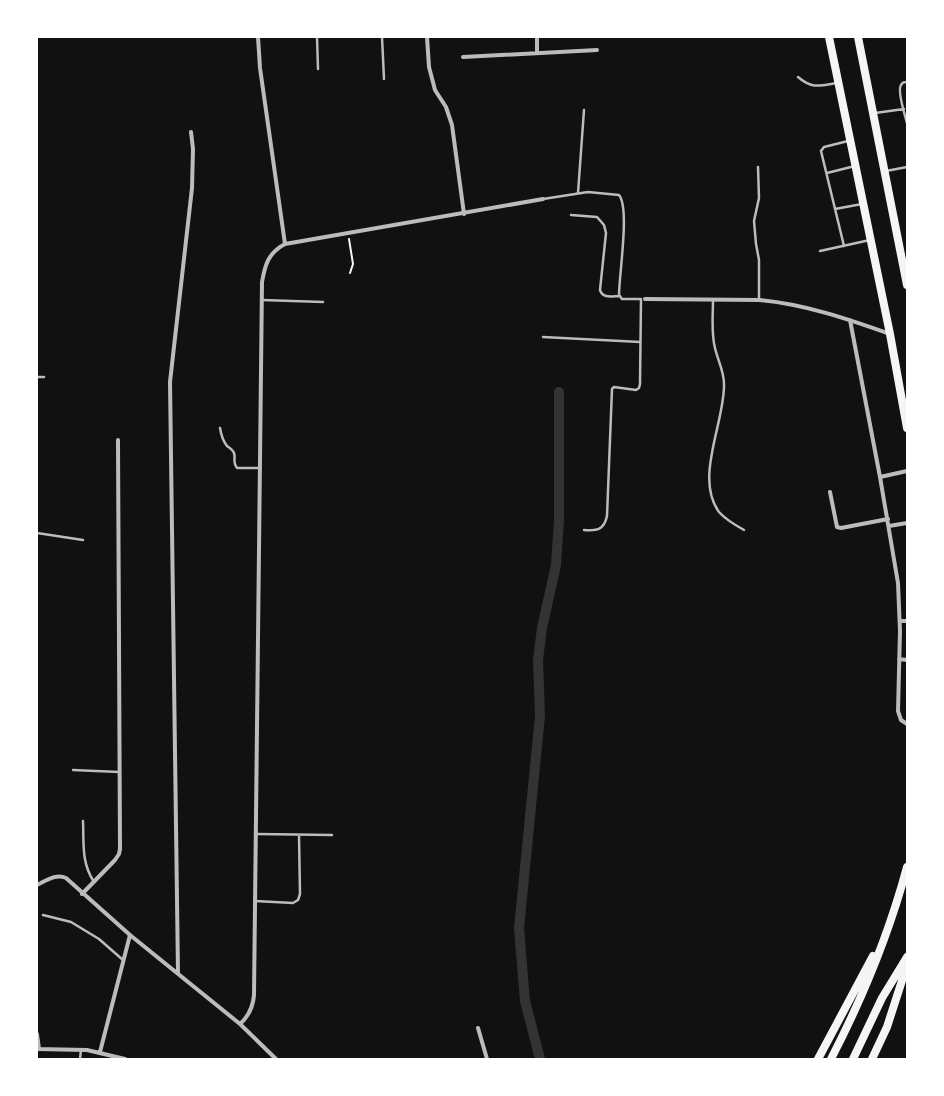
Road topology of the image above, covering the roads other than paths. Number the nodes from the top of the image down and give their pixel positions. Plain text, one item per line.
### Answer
1 (258, 37) edge
2 (317, 37) edge
3 (382, 37) edge
4 (427, 37) edge
5 (537, 37) edge
6 (858, 37) edge
7 (829, 39) edge
8 (597, 50) dead end
9 (537, 53) junction
10 (463, 57) dead end
11 (318, 69) dead end
12 (798, 77) dead end
13 (384, 79) dead end
14 (838, 82) junction
15 (907, 82) edge
16 (904, 109) junction
17 (584, 110) dead end
18 (873, 113) junction
19 (907, 124) edge
20 (191, 132) dead end
21 (850, 141) junction
22 (855, 166) junction
23 (758, 167) dead end
24 (907, 167) edge
25 (884, 172) junction
26 (827, 173) junction
27 (578, 193) junction
28 (543, 199) joint
29 (863, 204) junction
30 (835, 209) junction
31 (464, 214) junction
32 (571, 215) dead end
33 (870, 240) junction
34 (285, 244) junction
35 (844, 246) junction
36 (820, 251) dead end
37 (906, 272) edge
38 (907, 285) edge
39 (620, 296) junction
40 (643, 299) junction
41 (713, 299) junction
42 (262, 300) junction
43 (759, 300) junction
44 (323, 302) dead end
45 (850, 320) junction
46 (890, 334) junction
47 (543, 337) dead end
48 (640, 342) junction
49 (37, 377) edge
50 (44, 378) dead end
51 (220, 428) dead end
52 (907, 428) edge
53 (118, 440) dead end
54 (260, 468) junction
55 (907, 471) edge
56 (880, 477) junction
57 (830, 492) dead end
58 (888, 519) junction
59 (907, 523) edge
60 (889, 526) junction
61 (584, 530) dead end
62 (744, 530) dead end
63 (37, 533) edge
64 (83, 540) dead end
65 (900, 621) junction
66 (907, 621) edge
67 (899, 659) junction
68 (907, 660) edge
69 (907, 724) edge
70 (73, 770) dead end
71 (119, 772) junction
72 (83, 821) dead end
73 (256, 834) junction
74 (299, 835) junction
75 (332, 835) dead end
76 (907, 867) edge
77 (94, 882) junction
78 (37, 885) edge
79 (82, 894) junction
80 (255, 901) junction
81 (43, 915) dead end
82 (888, 927) junction
83 (130, 935) junction
84 (907, 957) edge
85 (124, 960) junction
86 (907, 965) edge
87 (178, 973) junction
88 (240, 1024) junction
89 (478, 1028) dead end
90 (37, 1034) edge
91 (38, 1049) edge
92 (81, 1049) junction
93 (100, 1052) junction
94 (80, 1059) edge
95 (125, 1059) edge
96 (276, 1059) edge
97 (487, 1059) edge
98 (818, 1059) edge
99 (831, 1059) edge
100 (853, 1059) edge
101 (872, 1059) edge

1 - 34 street
2 - 11 lane
3 - 13 lane
4 - 31 street
5 - 9 street
6 - 18 main road
7 - 14 main road
8 - 9 street
9 - 10 street
12 - 14 lane
14 - 21 main road
15 - 16 lane
16 - 18 lane
16 - 19 lane
17 - 27 lane
18 - 25 main road
20 - 87 street
21 - 22 main road
21 - 26 lane
22 - 26 lane
22 - 29 main road
23 - 43 lane
24 - 25 lane
25 - 37 main road
26 - 30 lane
27 - 28 lane
27 - 39 lane
28 - 31 street
29 - 30 lane
29 - 33 main road
30 - 35 lane
31 - 34 street
32 - 39 lane
33 - 35 lane
33 - 46 main road
34 - 42 street
35 - 36 lane
37 - 38 main road
39 - 40 lane
40 - 41 street
40 - 48 lane
41 - 43 street
41 - 62 lane
42 - 44 lane
42 - 54 street
43 - 45 street
45 - 46 street
45 - 56 street
46 - 52 main road
47 - 48 lane
48 - 61 lane
49 - 50 lane
51 - 54 lane
53 - 71 street
54 - 73 street
55 - 56 street
56 - 58 street
57 - 58 street
58 - 60 street
59 - 60 street
60 - 65 street
63 - 64 lane
65 - 66 street
65 - 67 street
67 - 68 street
67 - 69 street
70 - 71 lane
71 - 77 street
72 - 77 lane
73 - 74 lane
73 - 80 street
74 - 75 lane
74 - 80 lane
76 - 82 main road
77 - 79 street
78 - 79 street
79 - 83 street
80 - 88 street
81 - 85 lane
82 - 98 main road
82 - 99 main road
83 - 85 street
83 - 87 street
84 - 100 main road
85 - 93 street
86 - 101 main road
87 - 88 street
88 - 96 street
89 - 97 street
90 - 91 street
91 - 92 street
92 - 93 street
92 - 94 lane
93 - 95 street

